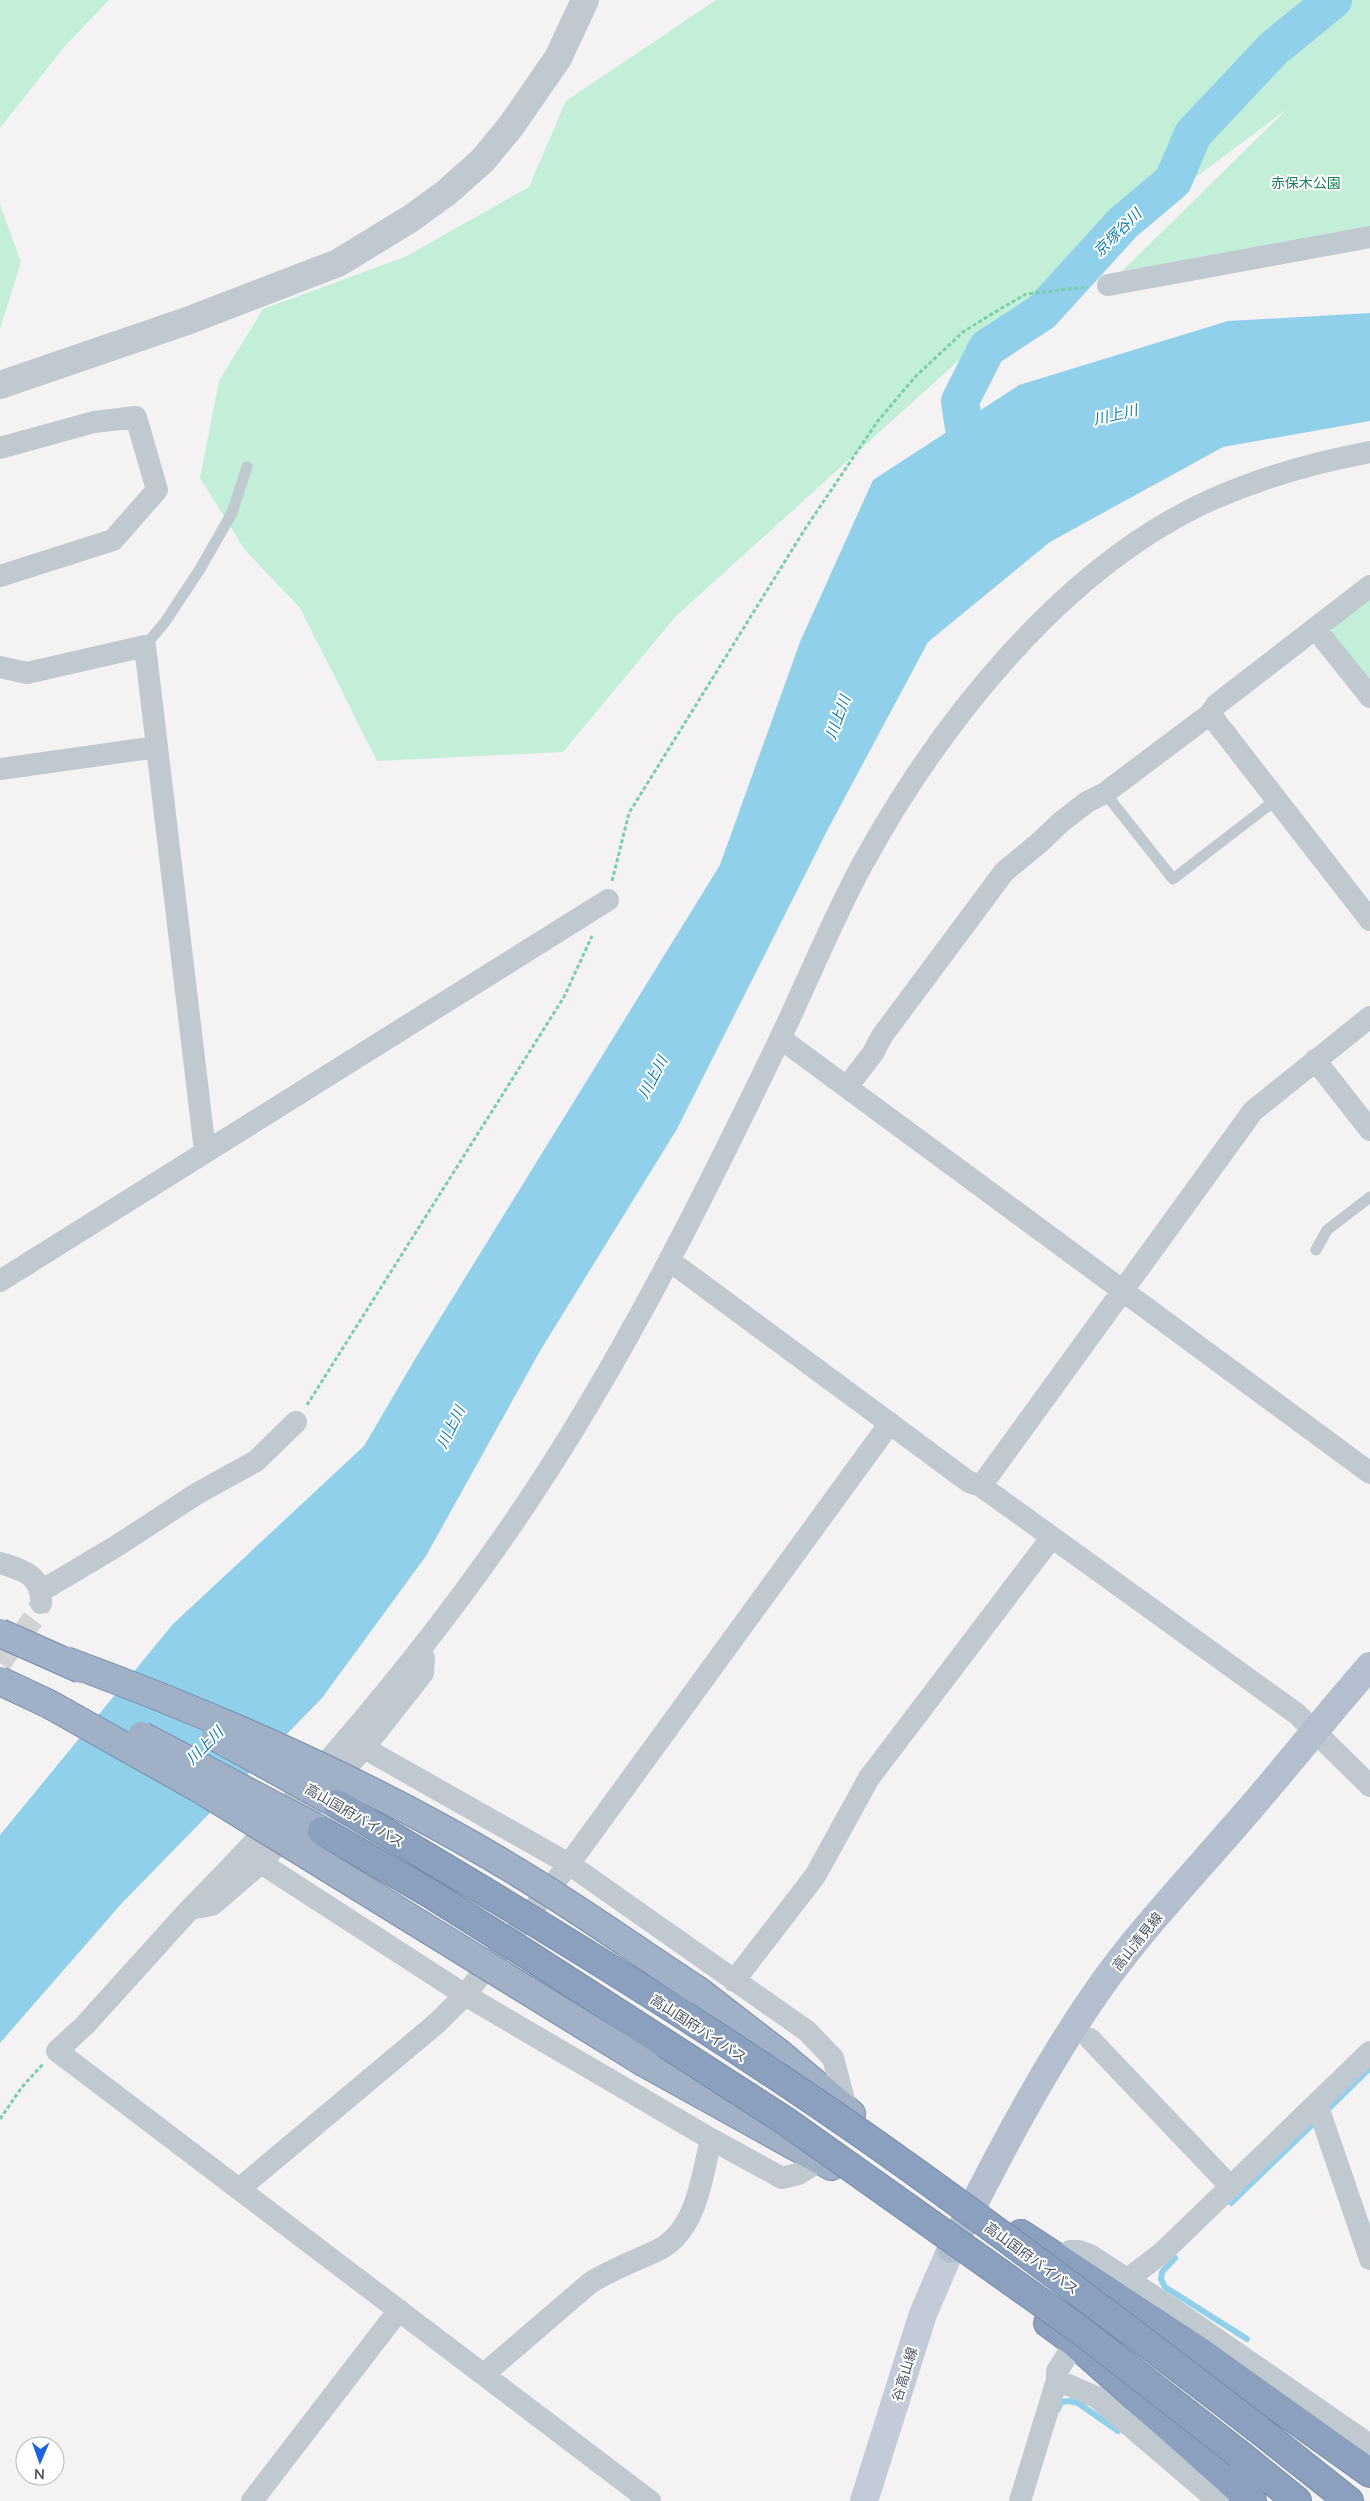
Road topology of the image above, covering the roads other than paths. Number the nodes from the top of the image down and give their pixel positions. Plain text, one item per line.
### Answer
1 (584, 0) edge
2 (1370, 236) edge
3 (1108, 285) road end
4 (0, 385) edge
5 (0, 448) edge
6 (1370, 452) edge
7 (247, 467) dead end
8 (0, 576) edge
9 (1370, 586) edge
10 (1315, 628) junction
11 (144, 646) junction
12 (0, 667) edge
13 (1370, 697) edge
14 (1210, 714) junction
15 (157, 748) junction
16 (0, 769) edge
17 (1105, 793) junction
18 (1277, 799) junction
19 (608, 900) road end
20 (1370, 920) edge
21 (1370, 1017) edge
22 (780, 1038) junction
23 (1315, 1060) junction
24 (847, 1088) junction
25 (1370, 1130) edge
26 (206, 1151) junction
27 (1370, 1197) edge
28 (1316, 1250) dead end
29 (670, 1261) junction
30 (0, 1281) edge
31 (1122, 1291) junction
32 (296, 1422) road end
33 (890, 1423) junction
34 (1370, 1473) edge
35 (981, 1486) junction
36 (1052, 1537) junction
37 (0, 1563) edge
38 (0, 1633) edge
39 (422, 1650) junction
40 (66, 1661) junction
41 (1370, 1666) edge
42 (0, 1668) edge
43 (0, 1680) edge
44 (1314, 1730) junction
45 (364, 1748) junction
46 (1370, 1786) edge
47 (261, 1863) junction
48 (569, 1864) junction
49 (190, 1909) junction
50 (734, 1981) junction
51 (465, 1995) junction
52 (1090, 2039) dead end
53 (1370, 2052) edge
54 (847, 2111) junction
55 (1320, 2112) junction
56 (711, 2139) junction
57 (821, 2160) junction
58 (1230, 2186) junction
59 (239, 2189) junction
60 (974, 2203) junction
61 (951, 2249) junction
62 (1370, 2259) edge
63 (1062, 2261) junction
64 (1128, 2280) junction
65 (399, 2310) junction
66 (1075, 2343) junction
67 (484, 2374) junction
68 (1058, 2380) junction
69 (1370, 2446) edge
70 (1370, 2473) edge
71 (252, 2501) edge
72 (650, 2501) edge
73 (864, 2501) edge
74 (1020, 2501) edge
75 (1218, 2501) edge
76 (1252, 2501) edge
77 (1296, 2501) edge
78 (1349, 2501) edge

1 - 4 street
2 - 3 street
5 - 8 street
6 - 22 street
7 - 11 lane
9 - 10 street
10 - 13 street
10 - 14 street
11 - 12 street
11 - 15 street
14 - 17 street
14 - 18 street
15 - 16 street
15 - 26 street
17 - 18 lane
17 - 24 street
18 - 20 street
19 - 26 street
21 - 23 street
22 - 24 street
22 - 29 street
23 - 25 street
23 - 31 street
24 - 31 street
26 - 30 street
27 - 28 lane
29 - 33 street
29 - 39 street
31 - 34 street
31 - 35 street
32 - 37 street
33 - 35 street
33 - 48 street
35 - 36 street
36 - 44 street
36 - 50 street
38 - 40 highway, 高山国府バイパス, bridge
39 - 45 street
39 - 49 street
40 - 54 highway, bridge
40 - 78 highway, 高山国府バイパス, bridge
41 - 44 main road, 高山清見線
42 - 77 highway, bridge
43 - 57 highway, bridge
44 - 46 street
44 - 60 main road, 高山清見線
45 - 47 street
45 - 48 street
47 - 49 street
47 - 51 street
48 - 50 street
48 - 51 street
49 - 59 street
50 - 54 street
51 - 56 street
51 - 59 street
52 - 58 street
53 - 55 street
54 - 60 highway
55 - 58 street
55 - 62 street
56 - 57 street
56 - 67 street
57 - 61 highway
58 - 64 street
59 - 65 street
60 - 61 main road, 高山清見線
60 - 63 highway
61 - 66 highway
61 - 73 main road, 谷高山線
63 - 64 street
63 - 70 highway
64 - 69 street
65 - 67 street
65 - 71 street
66 - 68 street
66 - 76 highway
67 - 72 street
68 - 74 street
68 - 75 street

